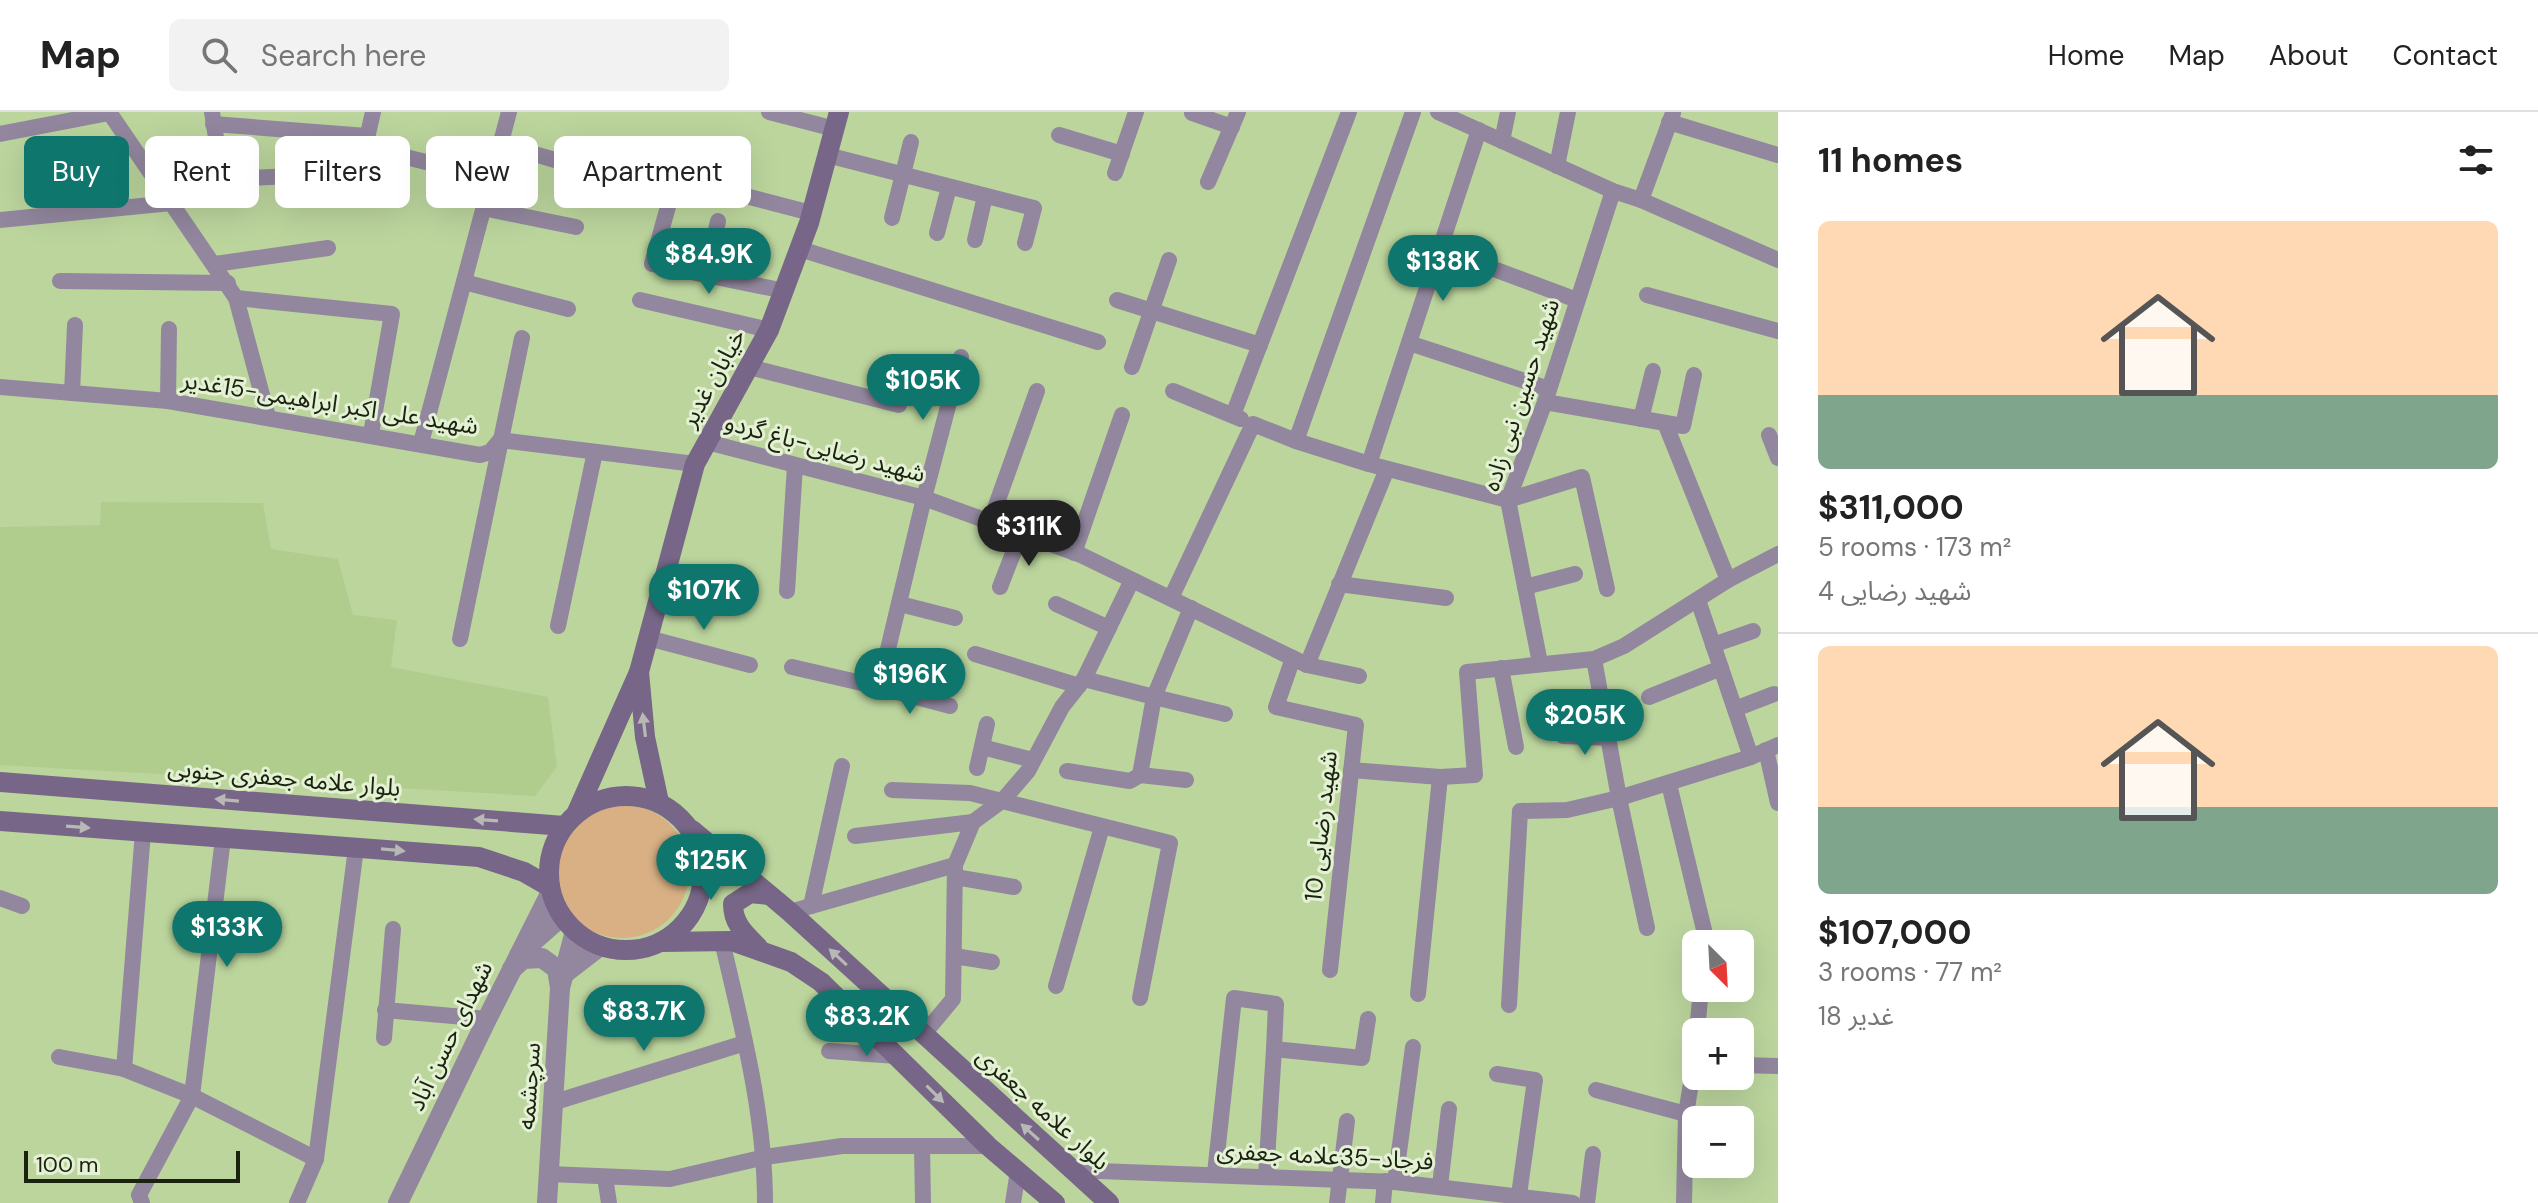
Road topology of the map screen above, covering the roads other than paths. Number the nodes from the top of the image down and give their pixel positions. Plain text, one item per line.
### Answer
1 (109, 112) edge
2 (373, 112) edge
3 (509, 112) edge
4 (769, 112) edge
5 (1136, 112) edge
6 (1349, 112) edge
7 (1413, 112) edge
8 (1438, 112) edge
9 (1508, 112) edge
10 (1568, 112) edge
11 (1192, 113) edge
12 (1671, 117) edge
13 (212, 118) edge
14 (1235, 119) edge
15 (837, 121) edge
16 (1479, 130) junction
17 (0, 134) edge
18 (1059, 135) dead end
19 (328, 136) edge
20 (367, 136) edge
21 (502, 136) edge
22 (1502, 141) junction
23 (911, 142) dead end
24 (1122, 154) junction
25 (827, 155) junction
26 (1778, 155) edge
27 (145, 163) edge
28 (1557, 166) junction
29 (1115, 173) dead end
30 (903, 175) junction
31 (1208, 182) dead end
32 (949, 187) junction
33 (1613, 191) junction
34 (985, 196) junction
35 (751, 197) edge
36 (1641, 200) junction
37 (145, 206) edge
38 (175, 208) edge
39 (483, 208) joint
40 (668, 208) edge
41 (811, 213) junction
42 (892, 218) dead end
43 (0, 220) edge
44 (718, 221) dead end
45 (576, 227) dead end
46 (937, 233) dead end
47 (975, 240) dead end
48 (1025, 243) dead end
49 (328, 248) dead end
50 (800, 249) junction
51 (1440, 249) junction
52 (1169, 260) dead end
53 (1778, 260) edge
54 (215, 264) junction
55 (706, 275) junction
56 (60, 281) dead end
57 (464, 282) junction
58 (232, 290) junction
59 (785, 291) junction
60 (1647, 295) dead end
61 (640, 300) dead end
62 (1117, 300) dead end
63 (1577, 300) junction
64 (568, 309) dead end
65 (1152, 311) junction
66 (75, 325) dead end
67 (169, 329) dead end
68 (769, 330) junction
69 (1778, 331) edge
70 (522, 338) dead end
71 (1098, 342) dead end
72 (1409, 343) junction
73 (1260, 345) junction
74 (961, 357) dead end
75 (749, 367) junction
76 (1132, 367) dead end
77 (1653, 371) dead end
78 (1694, 375) dead end
79 (0, 387) edge
80 (1037, 391) dead end
81 (1173, 391) dead end
82 (72, 393) junction
83 (1547, 395) junction
84 (168, 401) junction
85 (899, 405) dead end
86 (1122, 415) dead end
87 (1233, 415) junction
88 (268, 417) junction
89 (1641, 419) junction
90 (1665, 423) junction
91 (1253, 424) junction
92 (371, 434) junction
93 (1769, 435) dead end
94 (500, 440) junction
95 (1296, 441) junction
96 (707, 442) junction
97 (421, 443) junction
98 (595, 452) junction
99 (1778, 458) edge
100 (695, 464) junction
101 (1369, 464) junction
102 (795, 466) junction
103 (1387, 469) junction
104 (924, 498) junction
105 (1508, 500) junction
106 (990, 522) junction
107 (1021, 533) junction
108 (1074, 553) junction
109 (1778, 554) edge
110 (1575, 574) dead end
111 (1132, 580) junction
112 (1728, 580) junction
113 (1339, 584) junction
114 (1000, 587) dead end
115 (1525, 587) junction
116 (1607, 589) dead end
117 (787, 591) dead end
118 (1171, 598) junction
119 (1446, 598) dead end
120 (1698, 600) junction
121 (900, 604) junction
122 (1056, 604) dead end
123 (1191, 608) junction
124 (955, 618) dead end
125 (558, 626) dead end
126 (1109, 628) junction
127 (1753, 631) dead end
128 (648, 638) junction
129 (460, 639) dead end
130 (1713, 645) junction
131 (975, 654) dead end
132 (1594, 659) junction
133 (1300, 662) junction
134 (1540, 663) junction
135 (750, 665) dead end
136 (792, 667) dead end
137 (1501, 668) junction
138 (1721, 668) junction
139 (639, 672) junction
140 (1359, 676) dead end
141 (1082, 683) junction
142 (879, 687) junction
143 (1774, 694) dead end
144 (1154, 697) junction
145 (1649, 697) dead end
146 (950, 706) dead end
147 (1735, 709) junction
148 (1225, 714) dead end
149 (987, 724) dead end
150 (1563, 736) dead end
151 (1609, 738) junction
152 (982, 747) junction
153 (1516, 747) dead end
154 (1765, 750) edge
155 (1033, 760) junction
156 (842, 766) dead end
157 (977, 768) dead end
158 (1351, 770) junction
159 (1067, 771) dead end
160 (1140, 775) junction
161 (1440, 777) junction
162 (1186, 780) dead end
163 (0, 782) edge
164 (1669, 784) junction
165 (892, 790) dead end
166 (1619, 798) junction
167 (1003, 800) junction
168 (659, 802) junction
169 (1778, 803) edge
170 (360, 811) junction
171 (571, 819) junction
172 (0, 821) edge
173 (973, 822) junction
174 (1102, 827) junction
175 (692, 830) junction
176 (143, 832) junction
177 (855, 836) dead end
178 (223, 838) junction
179 (356, 848) junction
180 (955, 871) junction
181 (1014, 887) dead end
182 (550, 890) junction
183 (769, 895) junction
184 (0, 898) edge
185 (22, 906) dead end
186 (811, 906) junction
187 (790, 912) junction
188 (568, 923) junction
189 (1647, 928) dead end
190 (393, 929) dead end
191 (1704, 930) edge
192 (722, 941) junction
193 (661, 942) junction
194 (600, 946) junction
195 (759, 948) junction
196 (519, 954) junction
197 (954, 956) junction
198 (992, 962) dead end
199 (1330, 970) dead end
200 (509, 973) junction
201 (563, 980) junction
202 (1056, 986) dead end
203 (1418, 994) dead end
204 (1140, 998) dead end
205 (1509, 1005) dead end
206 (385, 1010) junction
207 (487, 1019) junction
208 (1368, 1019) dead end
209 (923, 1035) junction
210 (384, 1038) dead end
211 (745, 1043) junction
212 (1413, 1047) dead end
213 (1274, 1049) junction
214 (829, 1051) dead end
215 (896, 1056) junction
216 (59, 1057) dead end
217 (1754, 1065) edge
218 (1778, 1066) edge
219 (116, 1068) junction
220 (1497, 1074) dead end
221 (1596, 1090) dead end
222 (192, 1096) junction
223 (555, 1102) junction
224 (1449, 1109) dead end
225 (1682, 1113) edge
226 (1347, 1121) dead end
227 (988, 1146) junction
228 (922, 1147) junction
229 (1593, 1154) dead end
230 (765, 1157) junction
231 (316, 1159) junction
232 (1072, 1170) junction
233 (1018, 1171) junction
234 (1215, 1173) junction
235 (549, 1174) junction
236 (1266, 1176) junction
237 (605, 1177) junction
238 (1685, 1178) edge
239 (1340, 1179) junction
240 (1390, 1182) junction
241 (1440, 1186) junction
242 (1461, 1196) edge
243 (1526, 1198) edge
244 (142, 1203) edge
245 (297, 1203) edge
246 (398, 1203) edge
247 (547, 1203) edge
248 (609, 1203) edge
249 (765, 1203) edge
250 (923, 1203) edge
251 (1013, 1203) edge
252 (1055, 1203) edge
253 (1109, 1203) edge
254 (1337, 1203) edge
255 (1383, 1203) edge
256 (1573, 1203) edge
257 (1587, 1203) edge
258 (1684, 1203) edge

1 - 17 street
1 - 27 street
2 - 20 street
3 - 21 street
4 - 15 street
5 - 24 street
6 - 73 street
7 - 95 street
8 - 16 street
9 - 22 street
10 - 28 street
11 - 14 street
12 - 26 street
12 - 36 street
13 - 19 street
14 - 31 street
15 - 25 main road, خیابان غدیر
16 - 22 street
16 - 51 street
18 - 24 street
22 - 28 street
23 - 30 street
24 - 29 street
25 - 30 street
25 - 41 main road, خیابان غدیر
28 - 33 street
30 - 32 street
30 - 42 street
32 - 34 street
32 - 46 street
33 - 36 street
33 - 63 street, شهید حسین نبی زاده
34 - 47 street
34 - 48 street
35 - 41 street
36 - 53 street
37 - 43 street
38 - 54 street
39 - 45 street
39 - 57 street
40 - 55 street
41 - 50 main road, خیابان غدیر
44 - 55 street
49 - 54 street
50 - 59 main road, خیابان غدیر
50 - 71 street
51 - 63 street
51 - 72 street
52 - 65 street
54 - 58 street
55 - 59 street
56 - 58 street
57 - 64 street
57 - 97 street
58 - 88 street
58 - 92 street
59 - 68 main road, خیابان غدیر
60 - 69 street
61 - 68 street
62 - 65 street
63 - 83 street, شهید حسین نبی زاده
65 - 73 street
65 - 76 street
66 - 82 street
67 - 84 street
68 - 75 main road, خیابان غدیر
70 - 94 street
72 - 83 street
72 - 101 street
73 - 87 street
74 - 104 street
75 - 85 street
75 - 96 main road, خیابان غدیر
77 - 89 street
78 - 90 street
79 - 82 street, شهید علی اکبر ابراهیمی-15غدیر
80 - 106 street
81 - 87 street
82 - 84 street, شهید علی اکبر ابراهیمی-15غدیر
83 - 89 street
83 - 105 street, شهید حسین نبی زاده
84 - 88 street, شهید علی اکبر ابراهیمی-15غدیر
86 - 108 street
87 - 91 street
88 - 92 street, شهید علی اکبر ابراهیمی-15غدیر
89 - 90 street
90 - 112 street
91 - 95 street
91 - 118 street
92 - 97 street, شهید علی اکبر ابراهیمی-15غدیر
93 - 99 street
94 - 97 street, شهید علی اکبر ابراهیمی-15غدیر
94 - 98 street, شهید علی اکبر ابراهیمی-15غدیر
94 - 129 street
95 - 101 street
96 - 100 main road, خیابان غدیر
96 - 102 street, شهید رضایی-باغ گردو
98 - 100 street, شهید علی اکبر ابراهیمی-15غدیر
98 - 125 street
100 - 128 main road, خیابان غدیر
101 - 103 street
102 - 104 street, شهید رضایی-باغ گردو
102 - 117 street
103 - 105 street
103 - 113 street
104 - 106 street, شهید رضایی-باغ گردو
104 - 121 street
105 - 115 street, شهید حسین نبی زاده
105 - 116 street
106 - 107 street, شهید رضایی-باغ گردو
107 - 108 street, شهید رضایی-باغ گردو
107 - 114 street
108 - 111 street, شهید رضایی-باغ گردو
109 - 112 street
110 - 115 street
111 - 118 street, شهید رضایی-باغ گردو
111 - 126 street
112 - 120 street
113 - 119 street
113 - 133 street
115 - 134 street, شهید حسین نبی زاده
118 - 123 street, شهید رضایی-باغ گردو
120 - 130 street
120 - 132 street
121 - 124 street
121 - 142 street
122 - 126 street
123 - 133 street, شهید رضایی-باغ گردو
123 - 144 street
126 - 141 street
127 - 130 street
128 - 135 street
128 - 139 main road, خیابان غدیر
130 - 138 street
131 - 141 street
132 - 134 street
132 - 151 street
133 - 140 street, شهید رضایی-باغ گردو
133 - 158 street, شهید رضایی 10
134 - 137 street
136 - 142 street
137 - 153 street
137 - 161 street
138 - 145 street
138 - 147 street
168 -> 139 main road
139 - 171 main road
141 - 144 street
141 - 155 street
142 - 146 street
143 - 147 street
144 - 148 street
144 - 160 street
147 - 154 street
149 - 152 street
150 - 151 street
151 - 166 street
152 - 155 street
152 - 157 street
154 - 164 street
154 - 169 street
155 - 167 street
156 - 186 street
158 - 161 street
158 - 199 street, شهید رضایی 10
159 - 160 street
160 - 162 street
161 - 203 street
170 -> 163 main road, بلوار علامه جعفری جنوبی
164 - 166 street
164 - 191 street
165 - 167 street
166 - 189 street
166 - 205 street
167 - 173 street
167 - 174 street
168 - 171 main road
168 - 175 main road
171 -> 170 main road, بلوار علامه جعفری جنوبی
170 - 179 main road
171 - 182 main road
172 -> 176 main road
173 - 177 street
173 - 180 street
174 - 202 street
174 - 204 street
175 - 183 main road, بلوار علامه جعفری
175 - 193 main road
176 - 178 main road
176 - 219 street
178 - 179 main road
178 - 222 street
179 -> 182 main road
179 - 231 street
180 - 181 street
180 - 186 street
180 - 197 street
182 - 188 main road
182 - 196 street, شهدای حسن آباد
183 - 187 main road, بلوار علامه جعفری
183 - 195 main road
184 - 185 street
186 - 187 street
209 -> 187 main road, بلوار علامه جعفری
188 - 194 main road
188 - 196 street
188 - 201 street, سرچشمه
190 - 206 street
192 - 193 main road
192 - 195 main road
192 - 211 street
193 - 194 main road
194 - 201 street
195 - 215 main road
196 - 200 street, شهدای حسن آباد
197 - 198 street
197 - 209 street
200 - 201 street
200 - 207 street, شهدای حسن آباد
201 - 223 street, سرچشمه
206 - 207 street
206 - 210 street
207 - 246 street, شهدای حسن آباد
208 - 213 street
232 -> 209 main road, بلوار علامه جعفری
211 - 223 street
211 - 230 street
212 - 240 street
213 - 234 street
213 - 236 street
214 - 215 street
215 -> 227 main road
216 - 219 street
217 - 218 street
219 - 222 street
220 - 243 street
221 - 225 street
222 - 231 street
222 - 244 street
223 - 235 street, سرچشمه
224 - 241 street
226 - 239 street
227 - 228 street
227 - 233 main road
228 - 230 street
228 - 250 street
229 - 257 street
230 - 237 street
230 - 249 street
231 - 245 street
232 - 234 street, فرجاد-35علامه جعفری
232 - 253 main road, بلوار علامه جعفری
233 - 251 street
233 - 252 main road
234 - 236 street, فرجاد-35علامه جعفری
235 - 237 street
235 - 247 street, سرچشمه
236 - 239 street, فرجاد-35علامه جعفری
237 - 248 street
238 - 258 street
239 - 240 street, فرجاد-35علامه جعفری
239 - 254 street
240 - 241 street, فرجاد-35علامه جعفری
240 - 255 street
241 - 242 street, فرجاد-35علامه جعفری
242 - 243 street, فرجاد-35علامه جعفری
243 - 256 street, فرجاد-35علامه جعفری

